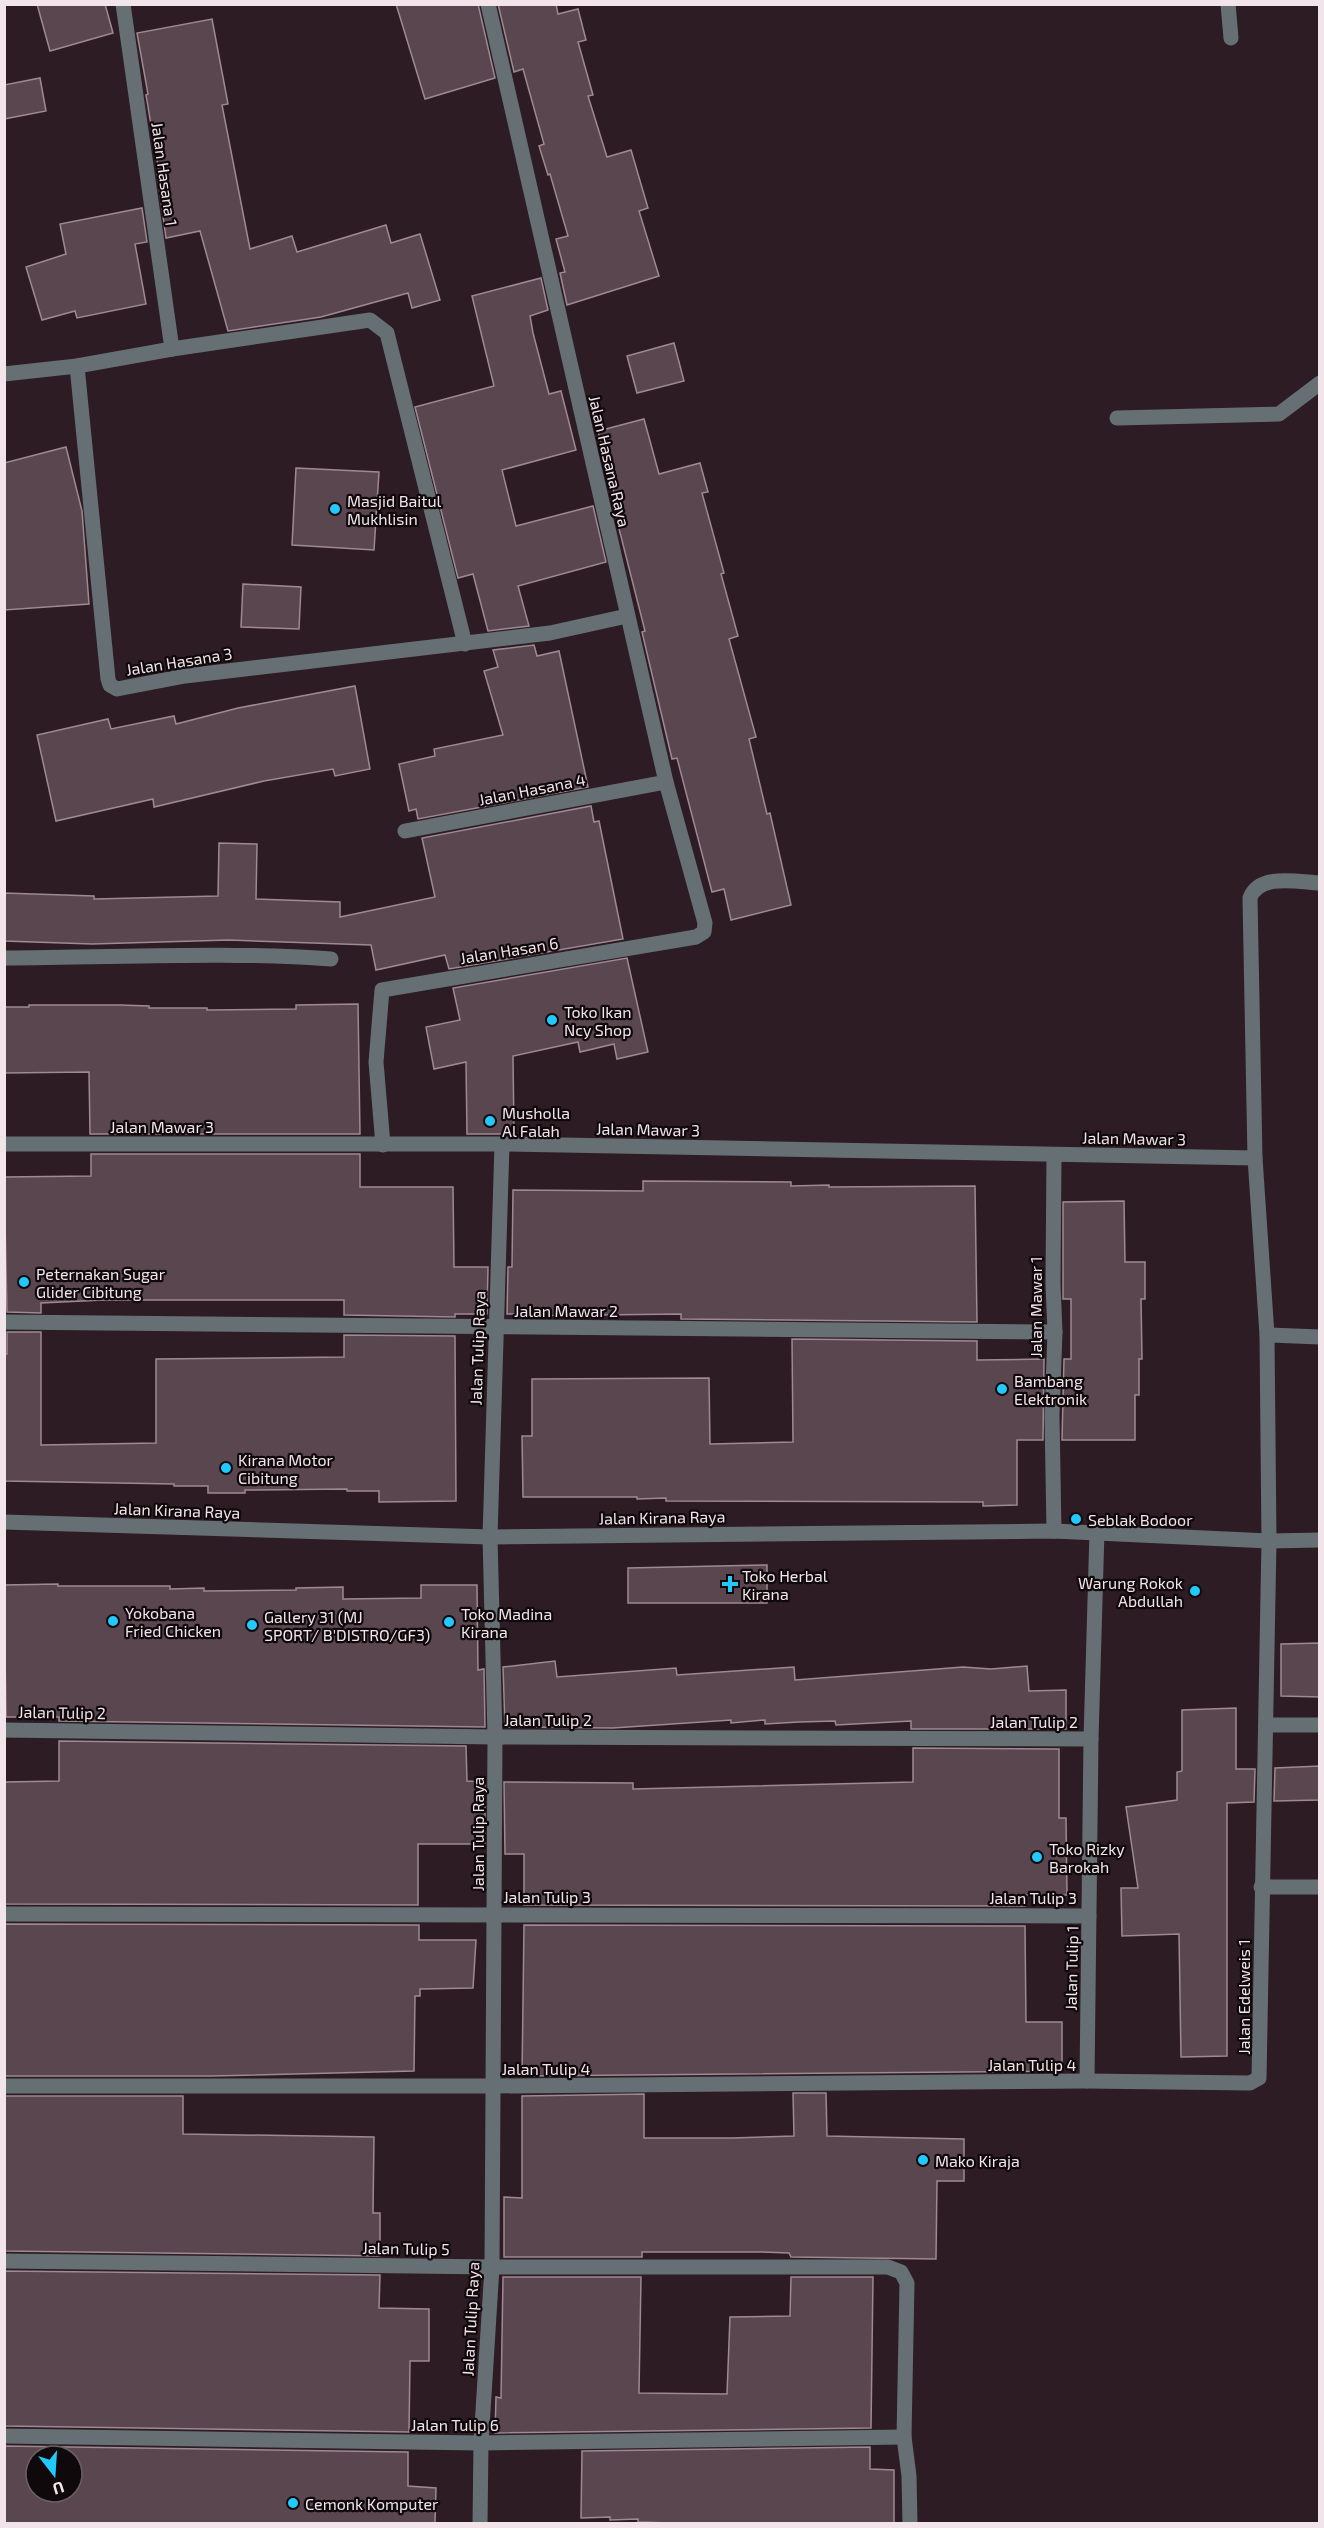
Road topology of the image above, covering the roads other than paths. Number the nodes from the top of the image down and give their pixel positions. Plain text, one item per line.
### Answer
1 (123, 4) edge
2 (488, 4) edge
3 (1228, 4) edge
4 (1231, 38) dead end
5 (172, 349) junction
6 (77, 366) junction
7 (4, 374) edge
8 (1320, 383) edge
9 (1117, 418) dead end
10 (627, 616) junction
11 (465, 644) junction
12 (666, 782) junction
13 (405, 831) dead end
14 (1320, 883) edge
15 (705, 923) joint
16 (4, 958) edge
17 (331, 959) dead end
18 (4, 1144) edge
19 (502, 1144) junction
20 (383, 1145) junction
21 (1054, 1155) junction
22 (1255, 1158) junction
23 (4, 1322) edge
24 (495, 1328) junction
25 (1055, 1332) junction
26 (1267, 1335) junction
27 (1320, 1337) edge
28 (4, 1522) edge
29 (1054, 1531) junction
30 (1097, 1532) junction
31 (490, 1537) junction
32 (1320, 1540) edge
33 (1269, 1541) junction
34 (1267, 1725) junction
35 (1320, 1725) edge
36 (4, 1730) edge
37 (495, 1737) junction
38 (1091, 1739) junction
39 (1261, 1887) junction
40 (1320, 1887) edge
41 (4, 1914) edge
42 (494, 1914) junction
43 (1089, 1916) junction
44 (1087, 2081) junction
45 (4, 2086) edge
46 (494, 2086) junction
47 (4, 2261) edge
48 (492, 2267) junction
49 (4, 2436) edge
50 (904, 2437) junction
51 (481, 2443) junction
52 (480, 2523) edge
53 (909, 2523) edge

1 - 5 street, Jalan Hasana 1
2 - 10 street, Jalan Hasana Raya
3 - 4 street
5 - 6 street
5 - 11 street
6 - 7 street
6 - 11 street, Jalan Hasana 3
8 - 9 street
10 - 11 street, Jalan Hasana 3
10 - 12 street, Jalan Hasana Raya
12 - 13 street, Jalan Hasana 4
12 - 15 street, Jalan Hasana Raya
14 - 22 street, Jalan Edelweis 1
15 - 20 street, Jalan Hasan 6
16 - 17 street
18 - 20 street, Jalan Mawar 3
19 - 20 street, Jalan Mawar 3
19 - 21 street, Jalan Mawar 3
19 - 24 street, Jalan Tulip Raya
21 - 22 street, Jalan Mawar 3
21 - 25 street, Jalan Mawar 1
22 - 26 street, Jalan Edelweis 1
23 - 24 street, Jalan Mawar 2
24 - 25 street, Jalan Mawar 2
24 - 31 street, Jalan Tulip Raya
25 - 29 street, Jalan Mawar 1
26 - 27 street
26 - 33 street, Jalan Edelweis 1
28 - 31 street, Jalan Kirana Raya
29 - 30 street, Jalan Kirana Raya
29 - 31 street, Jalan Kirana Raya
30 - 33 street, Jalan Kirana Raya
30 - 38 street, Jalan Tulip 1
31 - 37 street, Jalan Tulip Raya
32 - 33 street, Jalan Kirana Raya
33 - 34 street, Jalan Edelweis 1
34 - 35 street
34 - 39 street, Jalan Edelweis 1
36 - 37 street, Jalan Tulip 2
37 - 38 street, Jalan Tulip 2
37 - 42 street, Jalan Tulip Raya
38 - 43 street, Jalan Tulip 1
39 - 40 street
39 - 44 street, Jalan Edelweis 1
41 - 42 street, Jalan Tulip 3
42 - 43 street, Jalan Tulip 3
42 - 46 street, Jalan Tulip Raya
43 - 44 street, Jalan Tulip 1
44 - 46 street, Jalan Tulip 4
45 - 46 street, Jalan Tulip 4
46 - 48 street, Jalan Tulip Raya
47 - 48 street, Jalan Tulip 5
48 - 50 street, Jalan Tulip 5
48 - 51 street, Jalan Tulip Raya
49 - 51 street, Jalan Tulip 6
50 - 51 street, Jalan Tulip 6
50 - 53 street
51 - 52 street, Jalan Tulip Raya

